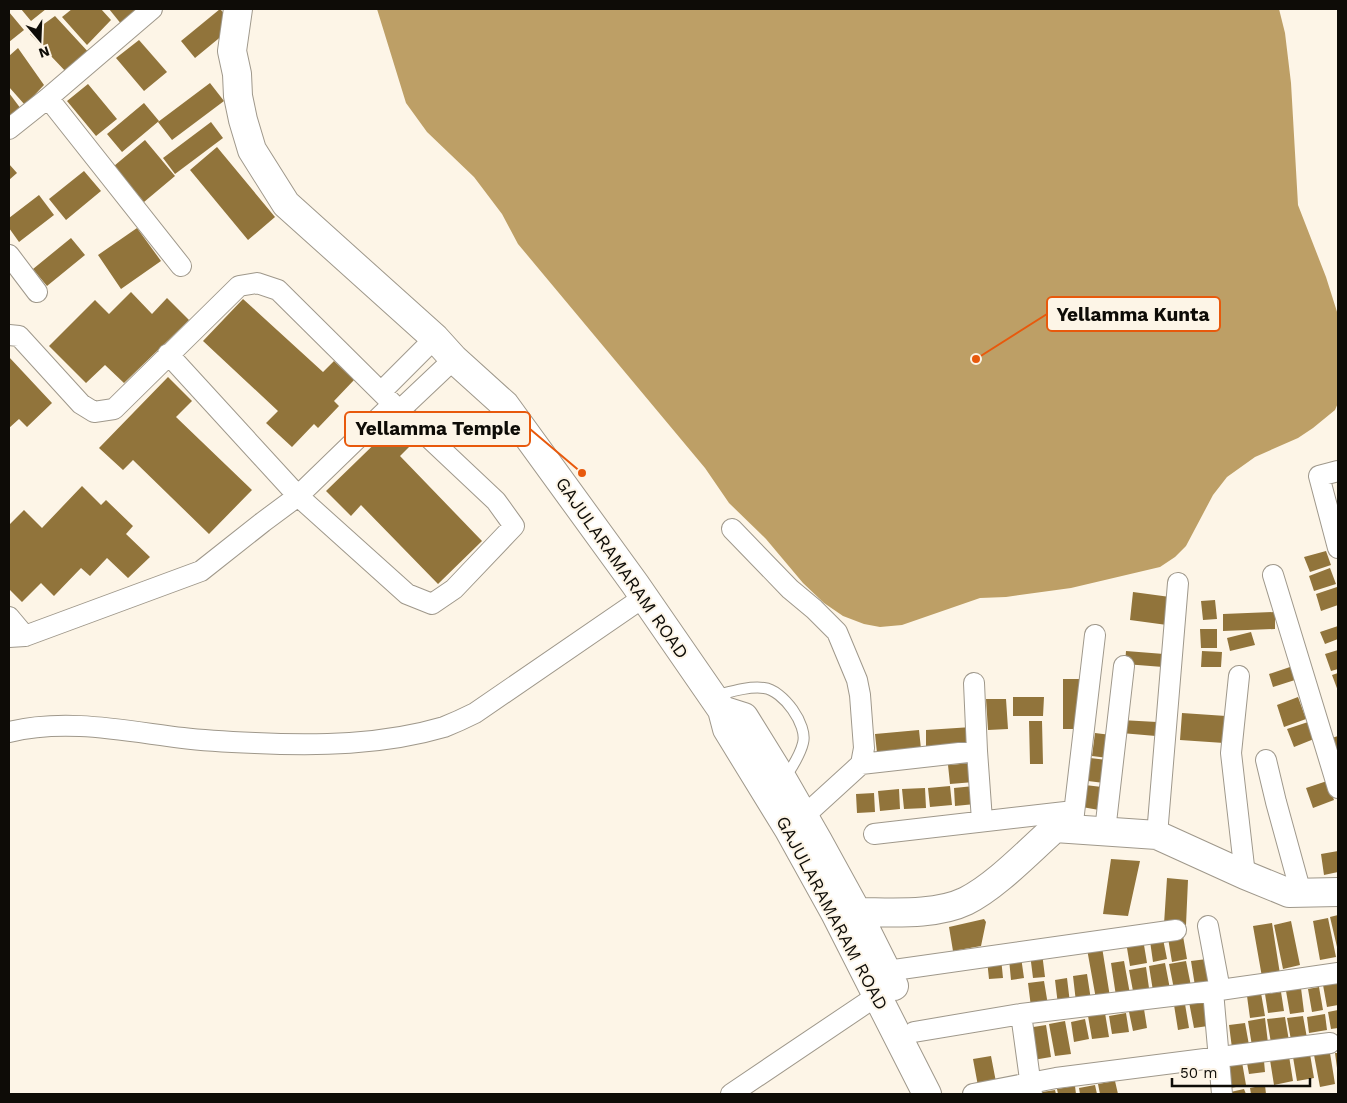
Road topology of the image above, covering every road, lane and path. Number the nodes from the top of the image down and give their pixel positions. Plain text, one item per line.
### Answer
1 (152, 9) edge
2 (238, 9) edge
3 (252, 9) edge
4 (237, 74) junction
5 (48, 98) junction
6 (9, 129) edge
7 (9, 255) edge
8 (181, 266) dead end
9 (37, 292) dead end
10 (9, 335) edge
11 (435, 338) junction
12 (168, 354) junction
13 (454, 359) junction
14 (391, 402) junction
15 (1338, 471) edge
16 (298, 496) junction
17 (732, 529) dead end
18 (1337, 539) edge
19 (1273, 575) dead end
20 (1178, 583) dead end
21 (639, 590) junction
22 (9, 617) edge
23 (1095, 635) dead end
24 (17, 637) edge
25 (1124, 666) dead end
26 (1239, 676) dead end
27 (974, 683) dead end
28 (718, 703) junction
29 (9, 732) edge
30 (977, 751) junction
31 (1266, 760) dead end
32 (861, 764) junction
33 (783, 780) junction
34 (1338, 788) edge
35 (804, 816) junction
36 (982, 820) junction
37 (1073, 820) junction
38 (1105, 831) junction
39 (874, 834) dead end
40 (1157, 835) junction
41 (1245, 875) junction
42 (1338, 892) edge
43 (1301, 893) junction
44 (857, 912) junction
45 (1208, 926) dead end
46 (1176, 930) dead end
47 (1338, 973) edge
48 (882, 983) junction
49 (1216, 991) junction
50 (1021, 1014) junction
51 (914, 1032) junction
52 (1330, 1043) dead end
53 (1220, 1057) junction
54 (1031, 1088) edge
55 (731, 1094) edge
56 (927, 1094) edge
57 (943, 1094) edge
58 (974, 1094) edge
59 (1222, 1094) edge

1 - 5 street
2 - 4 main road, GAJULARAMARAM ROAD
3 - 4 main road, GAJULARAMARAM ROAD
4 - 11 main road, GAJULARAMARAM ROAD
5 - 6 street
5 - 8 street
7 - 9 street
10 - 12 street
11 - 13 main road, GAJULARAMARAM ROAD
11 - 14 street
12 - 14 street
12 - 16 street
13 - 14 street
13 - 21 main road, GAJULARAMARAM ROAD
14 - 16 street
14 - 16 street
15 - 18 street
16 - 24 street
17 - 32 street
19 - 34 street
20 - 40 street
21 - 28 main road, GAJULARAMARAM ROAD
21 - 29 street
22 - 24 street
23 - 37 street
25 - 38 street
26 - 41 street
27 - 30 street
28 - 33 main road
28 - 33 lane
28 - 48 main road, GAJULARAMARAM ROAD
30 - 32 street
30 - 36 street
31 - 43 street
32 - 35 street
33 - 35 main road
35 - 44 main road
36 - 37 street
36 - 39 street
37 - 38 main road
37 - 44 main road
38 - 40 main road
40 - 41 main road
41 - 43 main road
42 - 43 main road
44 - 48 main road
45 - 49 street
46 - 48 street
47 - 49 street
48 - 51 main road
48 - 55 street
48 - 56 main road, GAJULARAMARAM ROAD
49 - 50 street
49 - 53 street
50 - 51 street
50 - 54 street
51 - 57 main road
52 - 53 street
53 - 54 street
53 - 59 street
54 - 58 street

